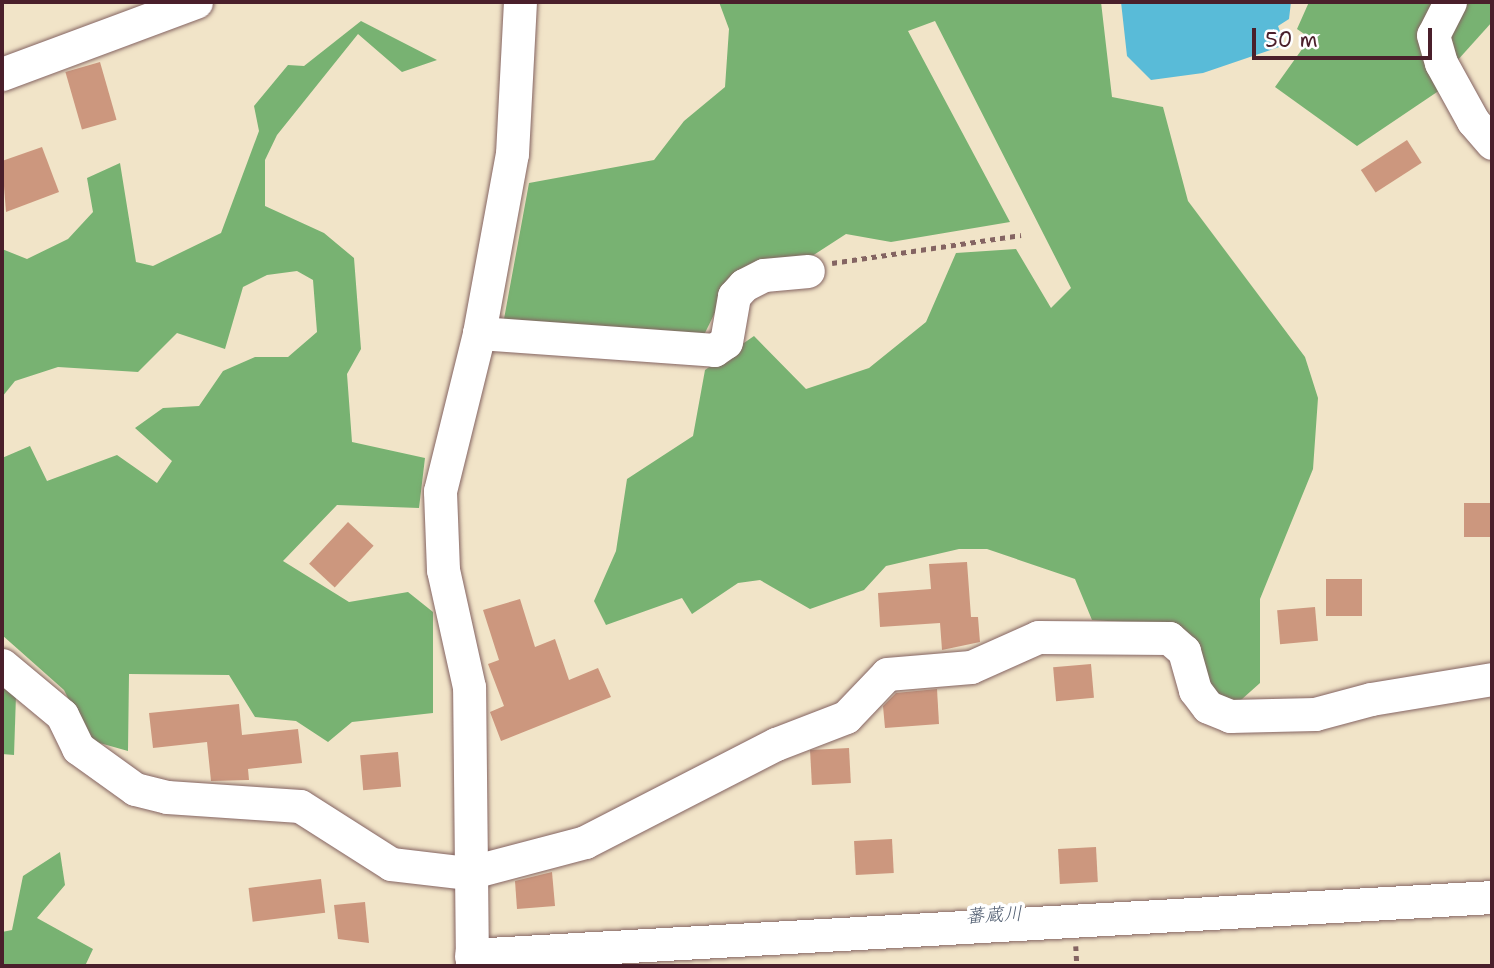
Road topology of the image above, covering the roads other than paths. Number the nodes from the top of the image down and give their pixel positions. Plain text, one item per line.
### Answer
1 (196, 2) edge
2 (520, 2) edge
3 (1450, 2) edge
4 (2, 74) edge
5 (1492, 144) edge
6 (808, 271) road end
7 (479, 333) junction
8 (2, 666) edge
9 (1492, 679) edge
10 (468, 873) junction
11 (1492, 897) edge
12 (471, 961) edge

1 - 4 street
2 - 7 street
3 - 5 street
6 - 7 street
7 - 10 street
8 - 10 street
9 - 10 street
10 - 12 street
11 - 12 street

